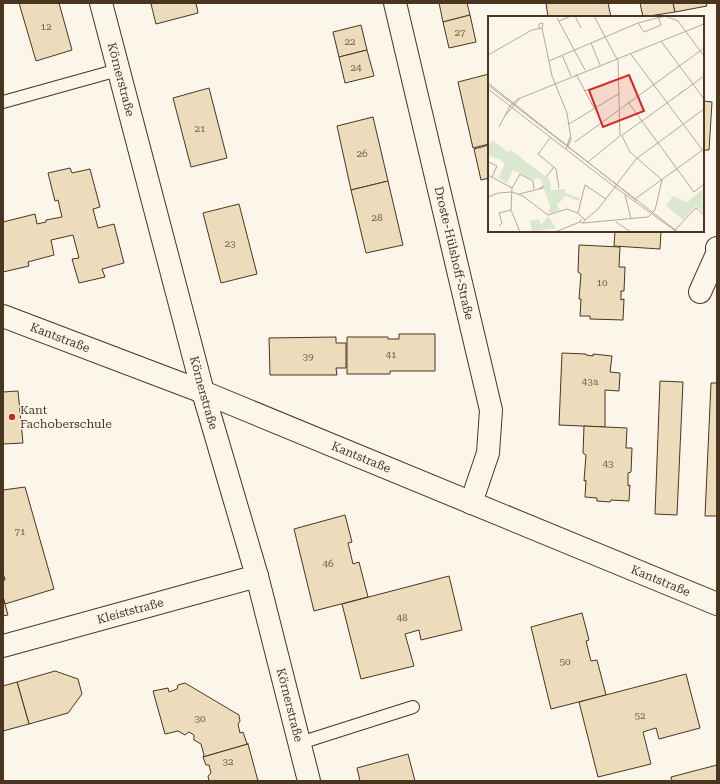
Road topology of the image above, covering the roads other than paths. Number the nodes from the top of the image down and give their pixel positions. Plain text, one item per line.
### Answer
1 (101, 3) edge
2 (395, 3) edge
3 (118, 70) junction
4 (3, 102) edge
5 (717, 248) edge
6 (700, 292) dead end
7 (3, 316) edge
8 (203, 392) junction
9 (471, 503) junction
10 (257, 576) junction
11 (717, 604) edge
12 (3, 646) edge
13 (413, 707) dead end
14 (300, 743) junction
15 (309, 781) edge

1 - 3 street, Körnerstraße
2 - 9 street, Droste-Hülshoff-Straße
3 - 4 lane
3 - 8 street, Körnerstraße
5 - 6 street
7 - 8 street, Kantstraße
8 - 9 street, Kantstraße
8 - 10 street, Körnerstraße
9 - 11 street, Kantstraße
10 - 12 street, Kleiststraße
10 - 14 street, Körnerstraße
13 - 14 lane
14 - 15 street, Körnerstraße

